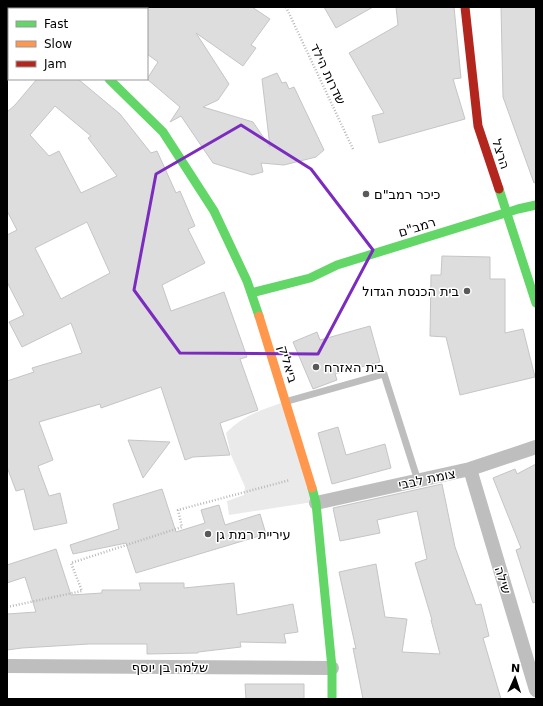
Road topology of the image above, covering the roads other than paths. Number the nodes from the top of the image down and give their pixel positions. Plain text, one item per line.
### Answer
1 (465, 7) edge
2 (110, 80) edge
3 (498, 187) junction
4 (536, 205) edge
5 (506, 213) junction
6 (337, 265) junction
7 (313, 267) dead end
8 (251, 293) junction
9 (536, 303) edge
10 (286, 402) junction
11 (536, 447) edge
12 (470, 469) junction
13 (418, 481) junction
14 (316, 503) junction
15 (7, 666) edge
16 (332, 668) junction
17 (536, 690) edge
18 (332, 699) edge

1 - 3 street, הרצל
2 - 8 street, ביאליק
3 - 4 street
3 - 5 street, הרצל
4 - 5 street, רמב"ם
5 - 6 street, רמב"ם
5 - 9 street, הרצל
6 - 7 street, רמב"ם
6 - 8 street, רמב"ם
8 - 10 street, ביאליק
10 - 13 lane
10 - 14 street, ביאליק
11 - 12 street, צומת לבבי
12 - 13 street, צומת לבבי
12 - 17 street, שילה
13 - 14 street, צומת לבבי
14 - 16 street, ביאליק
15 - 16 street, שלמה בן יוסף
16 - 18 street, ביאליק

